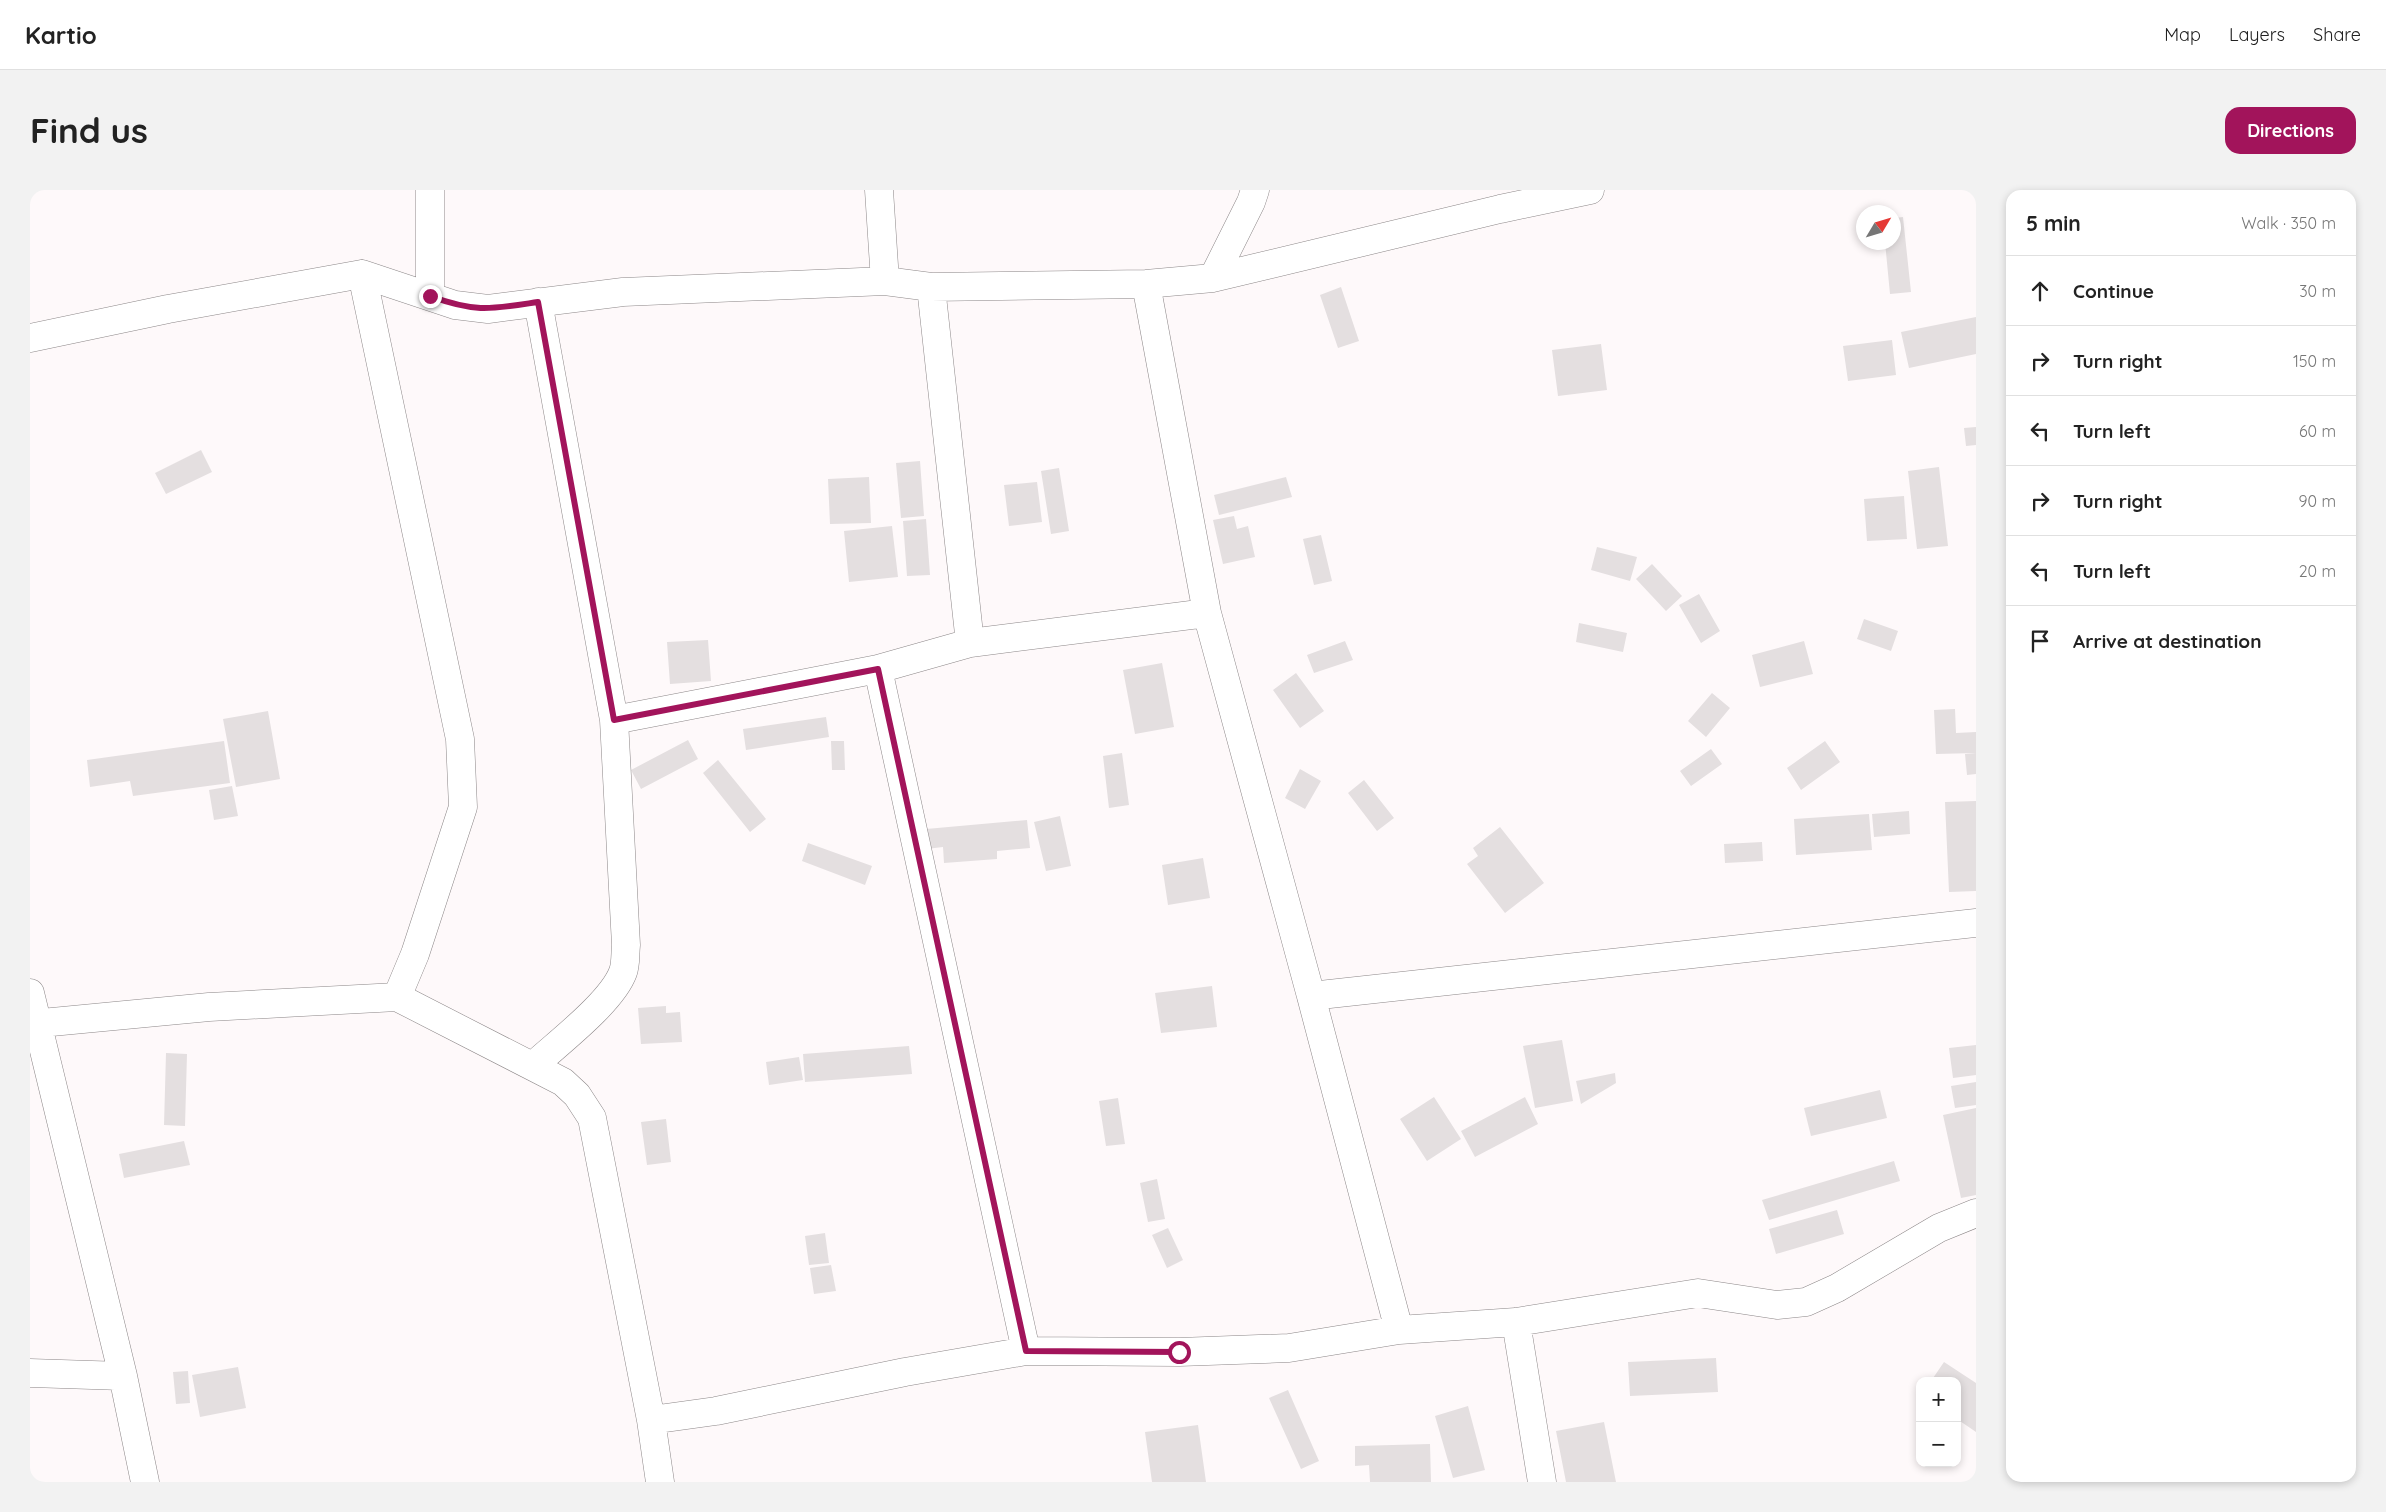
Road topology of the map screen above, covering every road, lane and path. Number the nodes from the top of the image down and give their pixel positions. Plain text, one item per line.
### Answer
1 (430, 190) edge
2 (879, 190) edge
3 (1254, 190) edge
4 (1590, 190) edge
5 (362, 274) junction
6 (1213, 278) junction
7 (885, 281) junction
8 (1146, 284) junction
9 (931, 287) junction
10 (430, 296) junction
11 (538, 302) junction
12 (30, 338) edge
13 (1207, 613) junction
14 (970, 643) junction
15 (878, 669) junction
16 (614, 720) junction
17 (1976, 923) edge
18 (30, 993) edge
19 (1311, 996) junction
20 (397, 997) junction
21 (34, 1024) edge
22 (534, 1066) junction
23 (1976, 1213) edge
24 (1516, 1322) junction
25 (1399, 1330) junction
26 (1026, 1351) junction
27 (30, 1372) edge
28 (123, 1376) junction
29 (651, 1420) junction
30 (145, 1482) edge
31 (660, 1482) edge
32 (1542, 1482) edge

1 - 10 street
2 - 7 street
3 - 6 street
4 - 6 street
5 - 10 street
5 - 12 street
5 - 20 street
6 - 8 street
7 - 9 street
7 - 11 street
8 - 9 street
8 - 13 street
9 - 14 street
10 - 11 street
11 - 16 street
13 - 14 street
13 - 19 street
14 - 15 street
15 - 16 street
15 - 26 street
16 - 22 street
17 - 19 street
18 - 21 street
19 - 25 street
20 - 21 street
20 - 22 street
21 - 28 street
22 - 29 street
23 - 24 street
24 - 25 street
24 - 32 street
25 - 26 street
26 - 29 street
27 - 28 street
28 - 30 street
29 - 31 street

